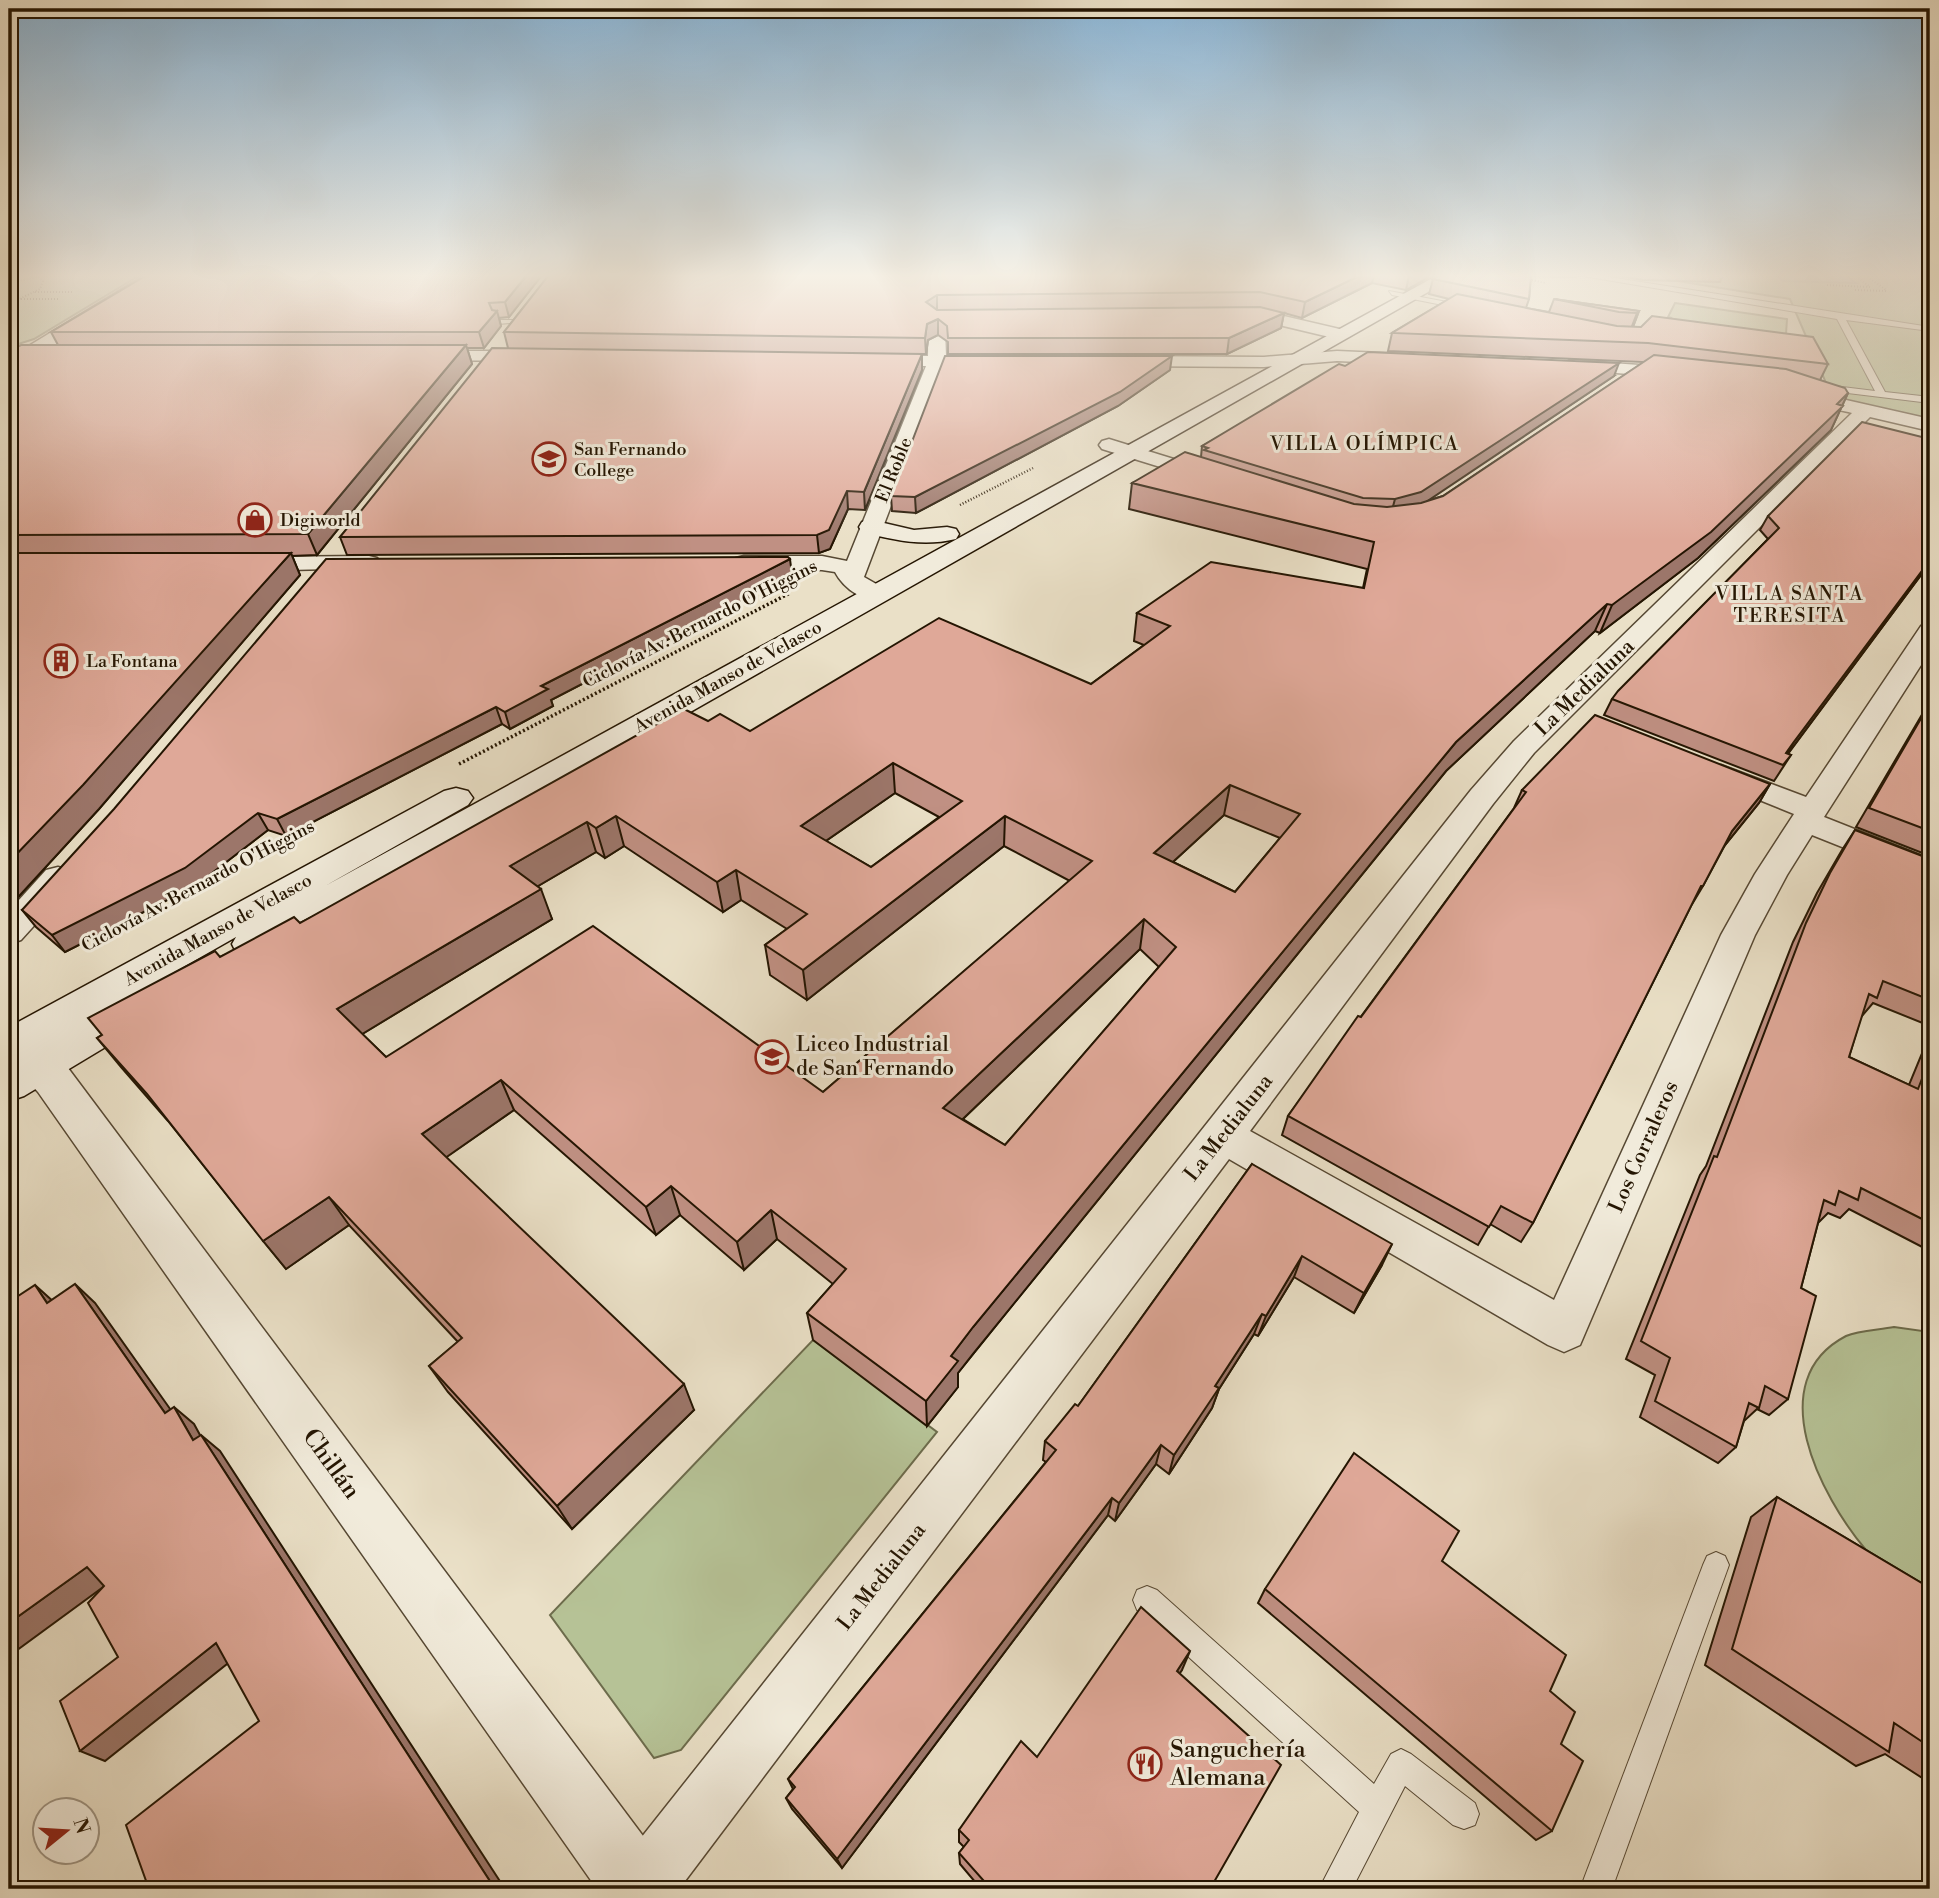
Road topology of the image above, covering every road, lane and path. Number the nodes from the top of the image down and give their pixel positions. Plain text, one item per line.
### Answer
1 (486, 364) edge
2 (936, 364) edge
3 (1261, 364) edge
4 (1290, 364) edge
5 (1858, 364) edge
6 (1549, 365) edge
7 (1642, 369) junction
8 (1705, 375) edge
9 (474, 377) edge
10 (1786, 384) edge
11 (1607, 392) edge
12 (1930, 400) edge
13 (1873, 402) junction
14 (1930, 425) edge
15 (1120, 449) junction
16 (1033, 468) dead end
17 (1230, 483) edge
18 (871, 527) junction
19 (947, 534) junction
20 (902, 535) junction
21 (343, 541) edge
22 (326, 563) junction
23 (397, 563) edge
24 (726, 563) edge
25 (230, 564) edge
26 (857, 581) junction
27 (308, 584) edge
28 (1930, 631) edge
29 (1699, 765) edge
30 (454, 767) dead end
31 (511, 768) dead end
32 (474, 788) dead end
33 (1809, 815) junction
34 (76, 857) edge
35 (1930, 871) edge
36 (9, 932) edge
37 (228, 957) edge
38 (169, 991) edge
39 (15, 1058) edge
40 (1224, 1136) junction
41 (1716, 1565) dead end
42 (1147, 1600) dead end
43 (1378, 1808) junction
44 (1464, 1814) dead end
45 (640, 1889) edge
46 (1335, 1889) edge
47 (1596, 1889) edge

1 - 9 street
2 - 18 street, El Roble
3 - 15 main road, Avenida Manso de Velasco
4 - 15 main road, Avenida Manso de Velasco
5 - 13 lane
6 - 7 street
7 - 8 street
7 - 11 street
10 - 13 street
12 - 13 lane
13 - 14 street
13 - 40 street, La Medialuna
15 - 17 street
15 - 19 main road, Avenida Manso de Velasco
15 - 26 main road, Avenida Manso de Velasco
16 - 20 path
18 - 20 main road
18 - 26 street, El Roble
19 - 20 main road
19 - 26 main road, Avenida Manso de Velasco
21 - 22 street
22 - 23 street
22 - 25 street
22 - 27 street
24 - 26 street
26 - 30 path, Ciclovía Av. Bernardo O'Higgins
26 - 31 main road, Avenida Manso de Velasco
26 - 37 main road, Avenida Manso de Velasco
28 - 33 street, Los Corraleros
29 - 33 street
32 - 39 main road, Avenida Manso de Velasco
33 - 35 street
33 - 40 street, Los Corraleros
34 - 36 street
38 - 39 main road, Avenida Manso de Velasco
39 - 45 main road, Chillán
40 - 45 street, La Medialuna
41 - 47 lane
42 - 43 lane
43 - 44 lane
43 - 46 lane

